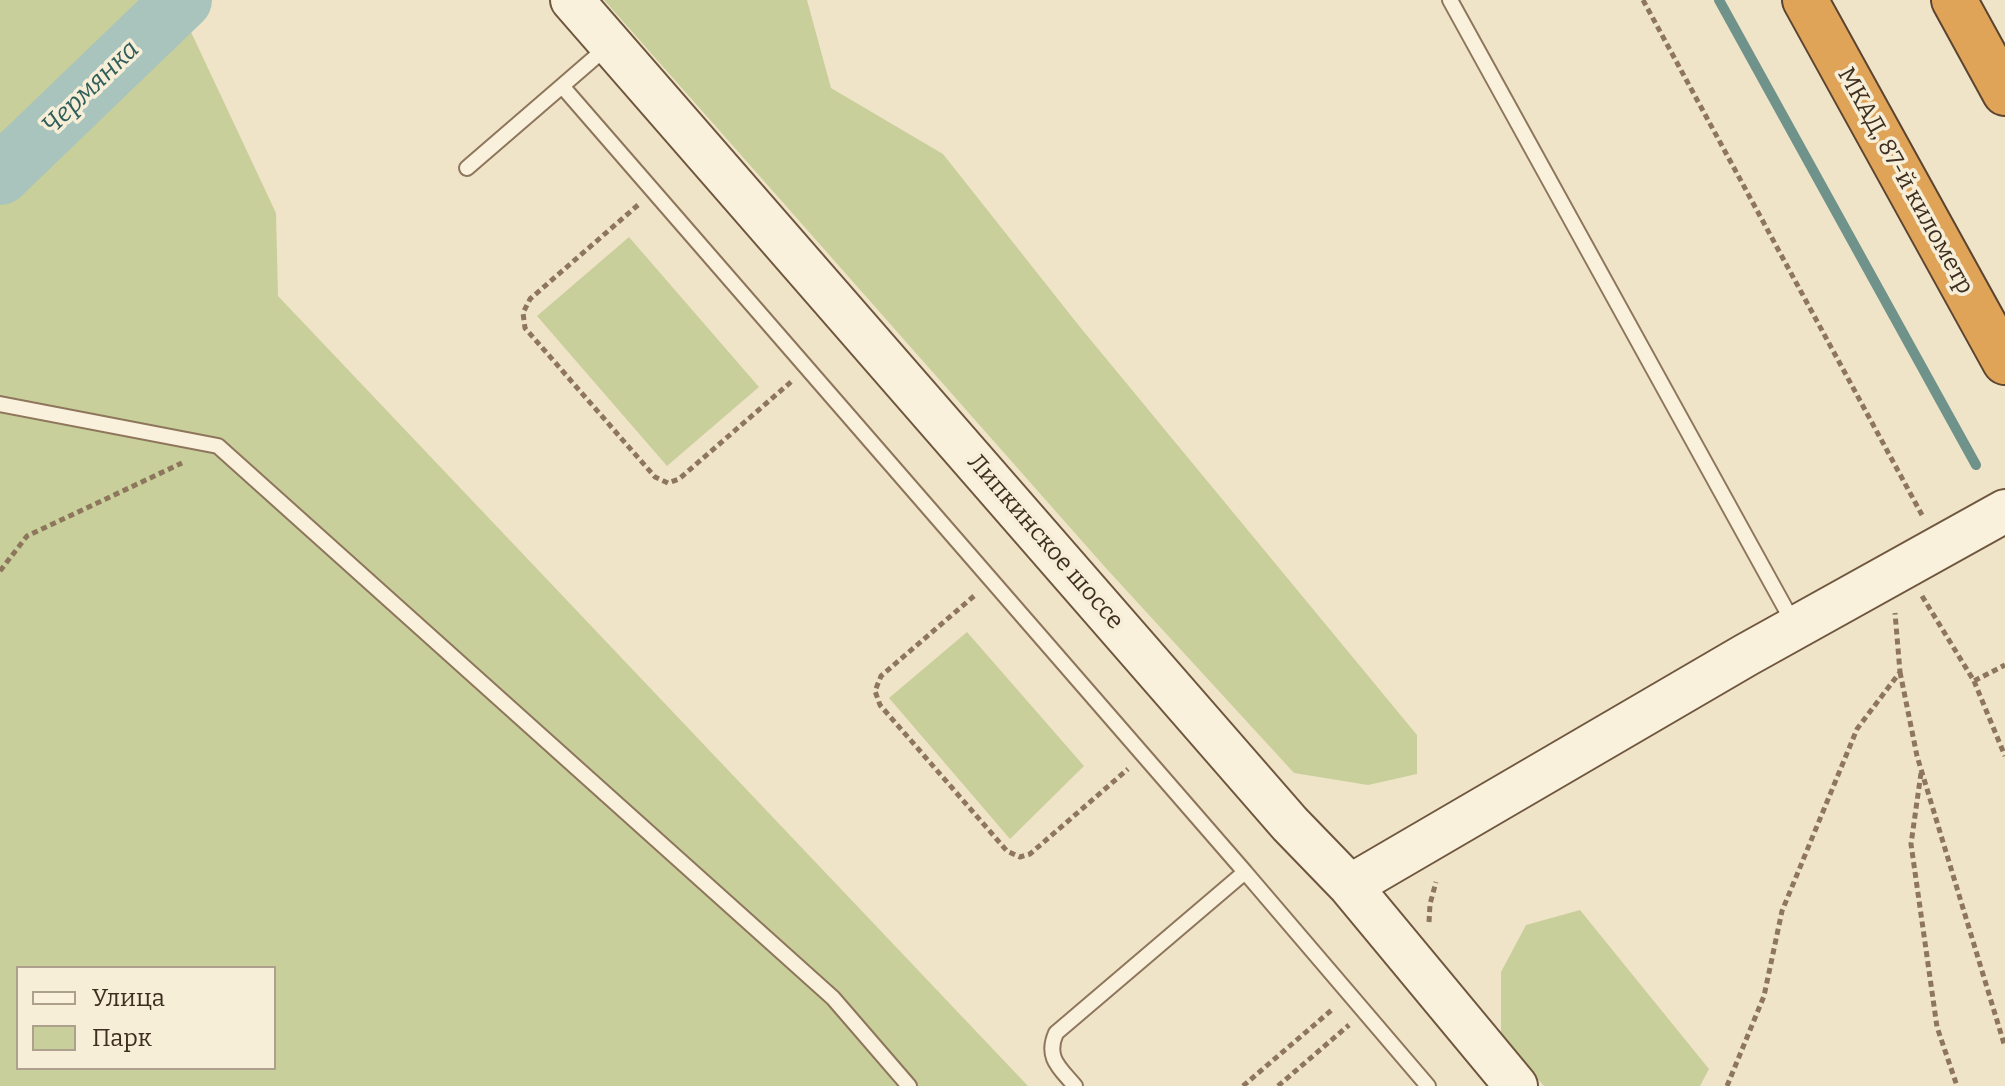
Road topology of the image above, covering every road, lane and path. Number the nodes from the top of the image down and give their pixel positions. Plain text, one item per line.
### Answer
1 (572, 0) edge
2 (1450, 0) edge
3 (1643, 0) edge
4 (1805, 0) edge
5 (1954, 0) edge
6 (610, 44) junction
7 (562, 86) junction
8 (2005, 93) edge
9 (467, 168) dead end
10 (654, 191) junction
11 (2005, 362) edge
12 (807, 367) junction
13 (0, 404) edge
14 (218, 446) junction
15 (2005, 511) edge
16 (1925, 522) dead end
17 (0, 571) edge
18 (992, 580) junction
19 (1914, 582) junction
20 (1894, 612) dead end
21 (1796, 628) junction
22 (2005, 665) edge
23 (1900, 672) junction
24 (1974, 681) junction
25 (1144, 755) junction
26 (2005, 756) edge
27 (1922, 770) junction
28 (1245, 872) junction
29 (1350, 886) junction
30 (1350, 995) junction
31 (1365, 1012) junction
32 (2005, 1047) edge
33 (909, 1086) edge
34 (1075, 1086) edge
35 (1243, 1086) edge
36 (1278, 1086) edge
37 (1428, 1086) edge
38 (1516, 1086) edge
39 (1727, 1086) edge
40 (1957, 1086) edge

1 - 6 street, Липкинское шоссе
2 - 21 lane
3 - 16 path
4 - 11 highway, МКАД, 87-й километр
5 - 8 highway
6 - 7 lane
6 - 29 street, Липкинское шоссе
7 - 9 lane
7 - 10 lane
10 - 12 lane
10 - 12 path
12 - 18 lane
13 - 14 lane
14 - 17 path
14 - 33 lane
15 - 19 street
18 - 25 lane
18 - 25 path
19 - 21 street
19 - 24 path
20 - 23 path
21 - 29 street
22 - 24 path
23 - 27 path
23 - 39 path
24 - 26 path
25 - 28 lane
27 - 32 path
27 - 40 path
28 - 30 lane
28 - 34 lane
29 - 38 street, Липкинское шоссе
30 - 31 lane
30 - 35 path
31 - 36 path
31 - 37 lane

